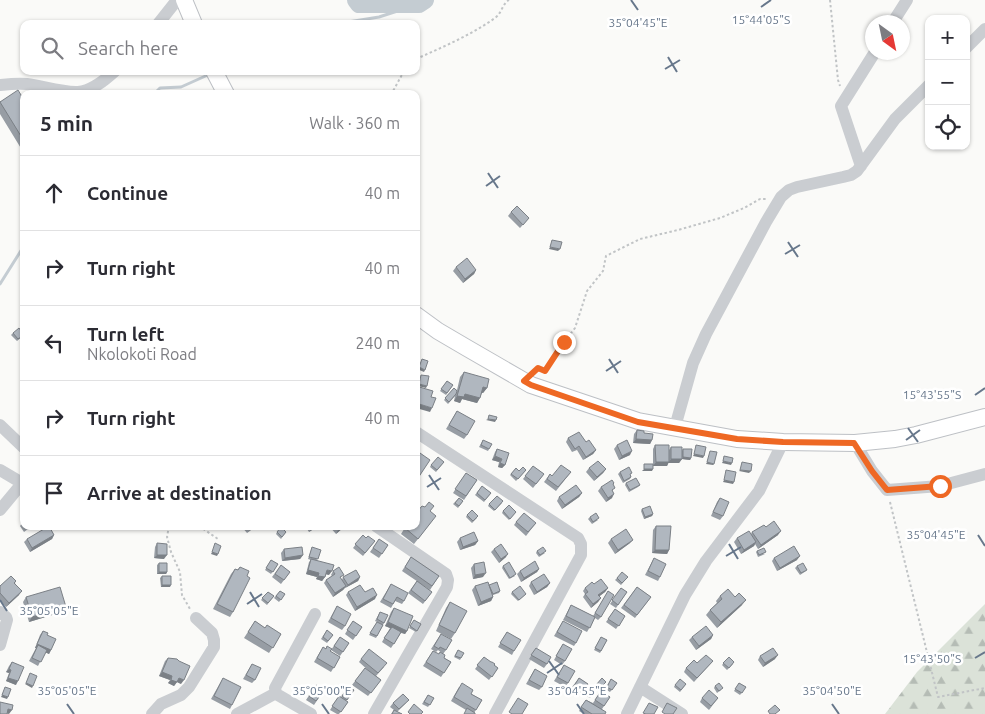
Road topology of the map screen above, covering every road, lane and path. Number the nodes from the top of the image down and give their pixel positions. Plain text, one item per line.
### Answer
1 (177, 0) edge
2 (184, 0) edge
3 (509, 0) edge
4 (830, 0) edge
5 (907, 0) edge
6 (897, 15) edge
7 (161, 20) edge
8 (192, 20) edge
9 (985, 29) edge
10 (970, 44) edge
11 (420, 57) edge
12 (870, 60) edge
13 (111, 75) edge
14 (216, 75) edge
15 (402, 75) edge
16 (0, 85) edge
17 (925, 89) edge
18 (64, 90) edge
19 (86, 90) edge
20 (224, 90) edge
21 (394, 90) edge
22 (845, 100) junction
23 (861, 166) junction
24 (781, 197) junction
25 (420, 318) edge
26 (524, 381) junction
27 (985, 417) edge
28 (0, 425) edge
29 (675, 427) junction
30 (420, 435) edge
31 (783, 442) junction
32 (854, 443) junction
33 (20, 444) edge
34 (0, 470) edge
35 (985, 474) edge
36 (20, 480) edge
37 (20, 486) edge
38 (887, 490) junction
39 (0, 510) edge
40 (168, 530) edge
41 (205, 530) edge
42 (382, 530) edge
43 (218, 539) dead end
44 (0, 612) edge
45 (315, 614) dead end
46 (196, 618) joint
47 (0, 645) edge
48 (640, 687) junction
49 (985, 688) edge
50 (276, 692) junction
51 (152, 714) edge
52 (237, 714) edge
53 (311, 714) edge
54 (374, 714) edge
55 (495, 714) edge
56 (627, 714) edge
57 (682, 714) edge

1 - 7 street
2 - 8 main road
3 - 11 path
4 - 22 path
5 - 6 street
9 - 10 street
12 - 22 street
13 - 19 street
14 - 20 main road
15 - 21 path
16 - 18 street
17 - 23 street
22 - 23 street
23 - 24 street
24 - 26 path
24 - 29 street
25 - 26 main road
26 - 29 main road
27 - 32 main road
28 - 33 street
29 - 31 main road
30 - 55 street
31 - 32 main road
31 - 48 street
32 - 38 street
34 - 36 street
35 - 38 street
37 - 39 street
38 - 49 path
40 - 46 path
41 - 43 path
42 - 54 street
44 - 47 street
45 - 50 street
46 - 51 street
48 - 56 street
48 - 57 street
50 - 52 street
50 - 53 street

